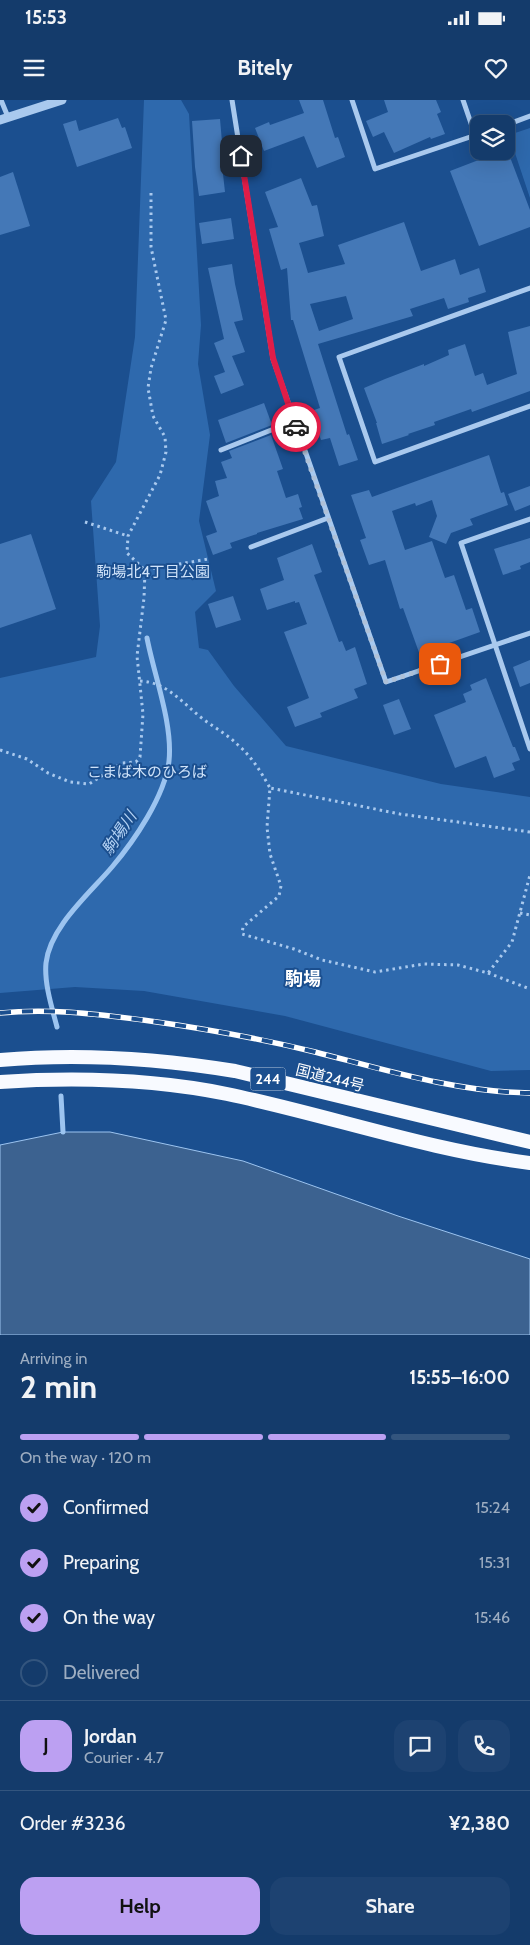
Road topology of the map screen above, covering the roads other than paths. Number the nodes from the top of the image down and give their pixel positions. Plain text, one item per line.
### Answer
1 (1, 100) edge
2 (62, 100) edge
3 (232, 100) edge
4 (352, 100) edge
5 (463, 100) edge
6 (530, 116) edge
7 (470, 118) edge
8 (4, 119) edge
9 (515, 122) edge
10 (470, 137) edge
11 (530, 288) edge
12 (530, 406) edge
13 (294, 421) junction
14 (221, 450) dead end
15 (328, 518) junction
16 (530, 519) edge
17 (251, 547) dead end
18 (530, 633) edge
19 (494, 646) junction
20 (530, 750) edge
21 (0, 1060) edge
22 (0, 1082) edge
23 (530, 1142) edge
24 (530, 1163) edge

1 - 8 street
2 - 8 street
3 - 13 street
4 - 10 street
5 - 7 street
6 - 9 street
11 - 12 street
13 - 14 street
13 - 15 street
15 - 17 street
15 - 19 street
16 - 19 street
18 - 19 street
19 - 20 street
21 - 23 highway, 国道244号 / 244
22 - 24 highway, 244

